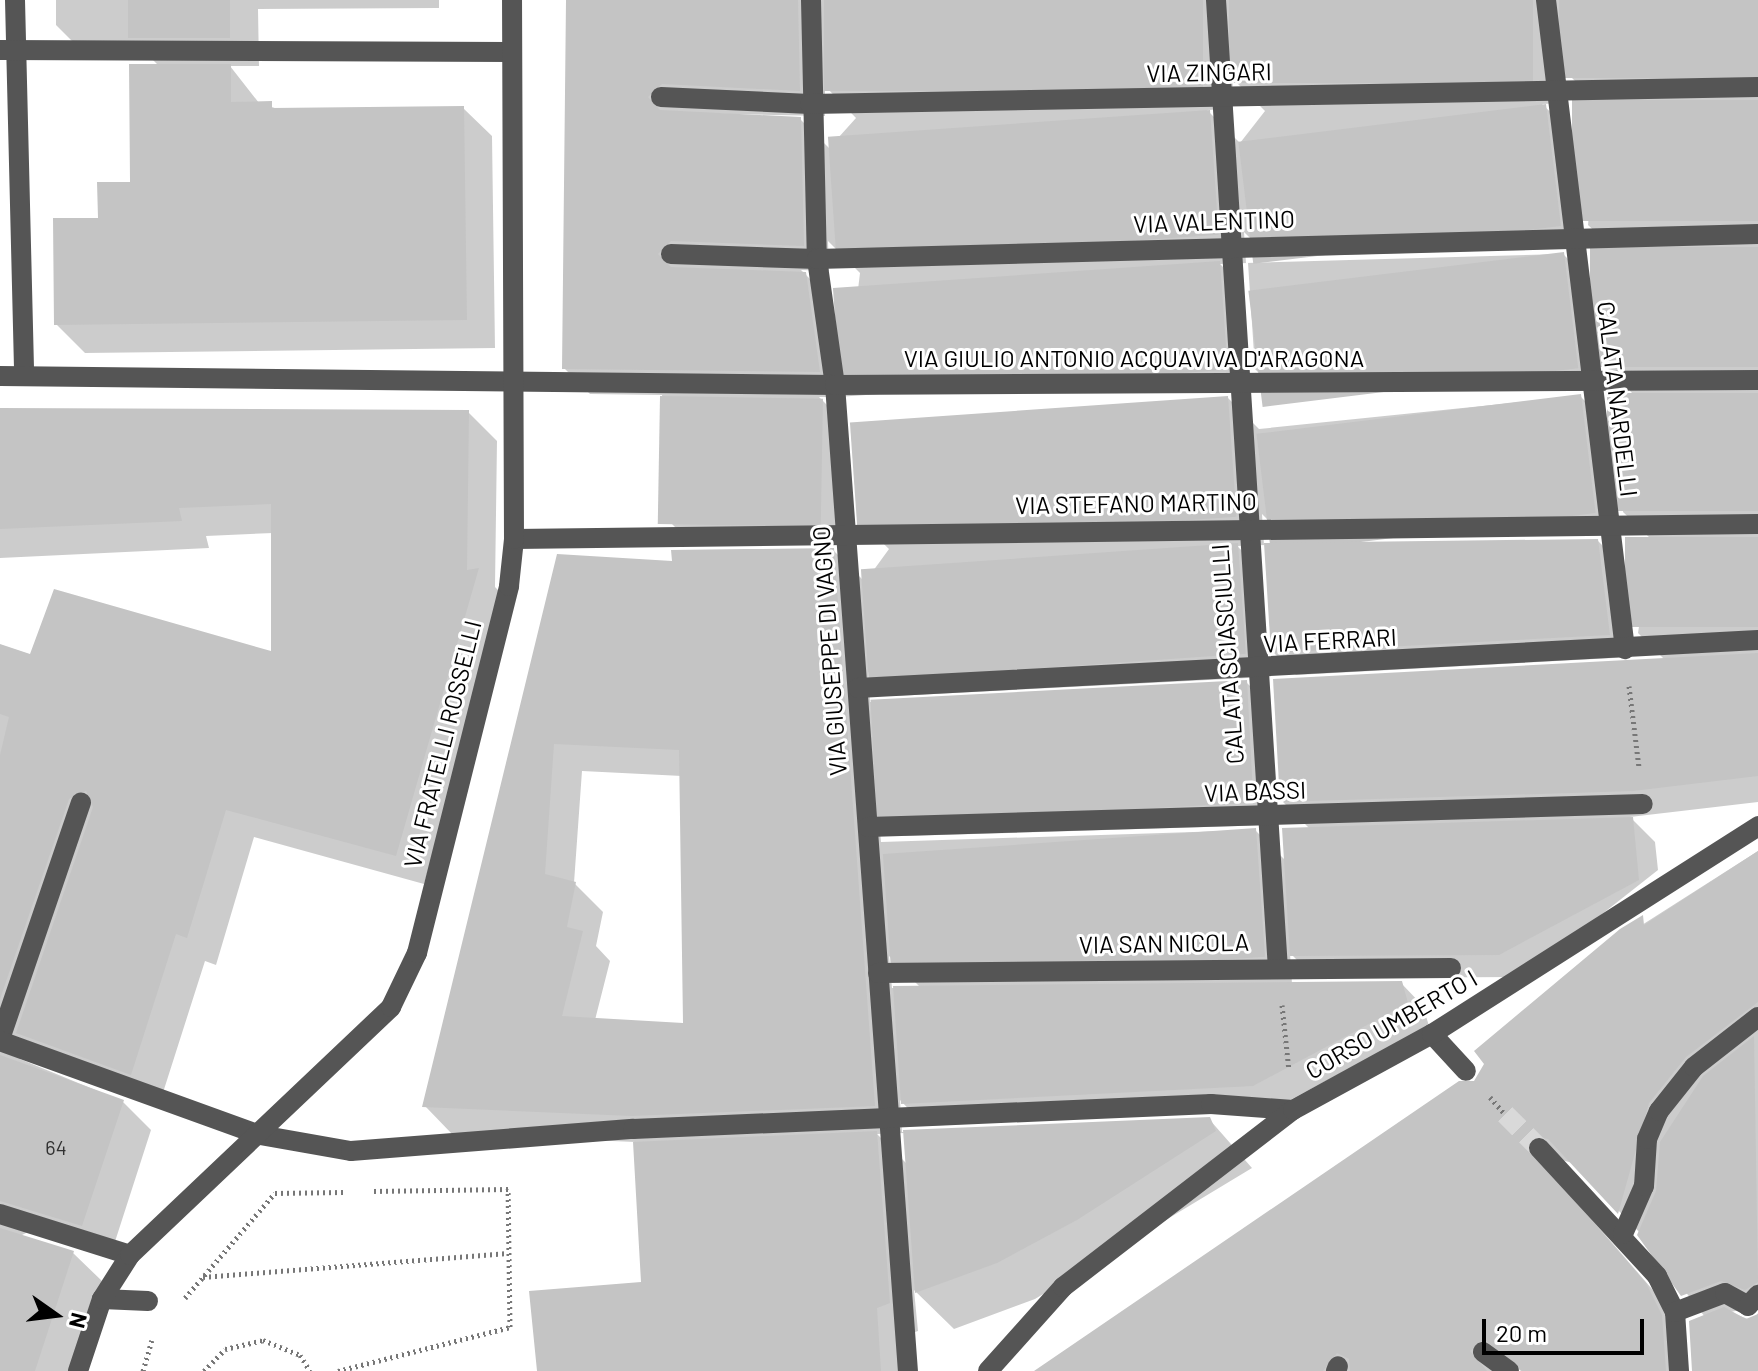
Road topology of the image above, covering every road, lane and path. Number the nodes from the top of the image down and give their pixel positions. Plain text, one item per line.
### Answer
1 (15, 0) edge
2 (512, 0) edge
3 (811, 0) edge
4 (1216, 0) edge
5 (1546, 0) edge
6 (8, 50) edge
7 (512, 52) junction
8 (1758, 87) edge
9 (1556, 91) junction
10 (661, 97) dead end
11 (1220, 98) junction
12 (810, 104) junction
13 (1758, 234) edge
14 (1572, 237) junction
15 (1229, 247) junction
16 (671, 254) dead end
17 (817, 259) junction
18 (0, 376) edge
19 (24, 376) junction
20 (510, 380) junction
21 (1758, 380) edge
22 (1238, 383) junction
23 (1589, 383) junction
24 (835, 385) junction
25 (1758, 524) edge
26 (1607, 525) junction
27 (1245, 527) junction
28 (846, 533) junction
29 (514, 539) junction
30 (1758, 640) edge
31 (1625, 649) junction
32 (1254, 670) junction
33 (858, 688) junction
34 (81, 803) dead end
35 (1643, 804) joint
36 (1263, 817) junction
37 (1758, 826) edge
38 (868, 827) junction
39 (1278, 968) junction
40 (1451, 968) dead end
41 (878, 973) junction
42 (1758, 1017) edge
43 (1432, 1034) junction
44 (0, 1040) edge
45 (1466, 1071) dead end
46 (1293, 1110) junction
47 (890, 1123) junction
48 (260, 1135) junction
49 (1539, 1148) tunnel mouth
50 (368, 1191) dead end
51 (352, 1192) dead end
52 (0, 1214) edge
53 (1623, 1234) junction
54 (508, 1253) junction
55 (130, 1255) junction
56 (203, 1277) junction
57 (1758, 1295) edge
58 (102, 1299) junction
59 (148, 1301) dead end
60 (174, 1311) dead end
61 (1675, 1312) junction
62 (154, 1333) dead end
63 (1483, 1352) dead end
64 (1681, 1362) edge
65 (78, 1371) edge
66 (143, 1371) edge
67 (204, 1371) edge
68 (310, 1371) edge
69 (338, 1371) edge
70 (908, 1371) edge
71 (988, 1371) edge
72 (1509, 1371) edge

1 - 6 street
2 - 7 street, VIA FRATELLI ROSSELLI
3 - 12 street, VIA GIUSEPPE DI VAGNO
4 - 11 street, CALATA SCIASCIULLI
5 - 9 street, CALATA NARDELLI
6 - 7 street
6 - 19 street
7 - 20 street, VIA FRATELLI ROSSELLI
8 - 9 street, VIA ZINGARI
9 - 11 street, VIA ZINGARI
9 - 14 street, CALATA NARDELLI
10 - 12 street, VIA ZINGARI
11 - 12 street, VIA ZINGARI
11 - 15 street, CALATA SCIASCIULLI
12 - 17 street, VIA GIUSEPPE DI VAGNO
13 - 14 street, VIA VALENTINO
14 - 15 street, VIA VALENTINO
14 - 23 street, CALATA NARDELLI
15 - 17 street, VIA VALENTINO
15 - 22 street, CALATA SCIASCIULLI
16 - 17 street, VIA VALENTINO
17 - 24 street, VIA GIUSEPPE DI VAGNO
18 - 19 street, VIA GIULIO ANTONIO ACQUAVIVA D'ARAGONA
19 - 20 street, VIA GIULIO ANTONIO ACQUAVIVA D'ARAGONA
20 - 24 street, VIA GIULIO ANTONIO ACQUAVIVA D'ARAGONA
20 - 29 street, VIA FRATELLI ROSSELLI
21 - 23 street, VIA GIULIO ANTONIO ACQUAVIVA D'ARAGONA
22 - 23 street, VIA GIULIO ANTONIO ACQUAVIVA D'ARAGONA
22 - 24 street, VIA GIULIO ANTONIO ACQUAVIVA D'ARAGONA
22 - 27 street, CALATA SCIASCIULLI
23 - 26 street, CALATA NARDELLI
24 - 28 street, VIA GIUSEPPE DI VAGNO
25 - 26 street, VIA STEFANO MARTINO
26 - 27 street, VIA STEFANO MARTINO
26 - 31 street, CALATA NARDELLI
27 - 28 street, VIA STEFANO MARTINO
27 - 32 street, CALATA SCIASCIULLI
28 - 29 street, VIA STEFANO MARTINO
28 - 33 street, VIA GIUSEPPE DI VAGNO
29 - 48 street, VIA FRATELLI ROSSELLI
30 - 31 street, VIA FERRARI
31 - 32 street, VIA FERRARI
31 - 35 path
32 - 33 street, VIA FERRARI
32 - 36 street, CALATA SCIASCIULLI
33 - 38 street, VIA GIUSEPPE DI VAGNO
34 - 44 street
35 - 36 street, VIA BASSI
36 - 38 street, VIA BASSI
36 - 39 street, CALATA SCIASCIULLI
37 - 43 street, CORSO UMBERTO I
38 - 41 street, VIA GIUSEPPE DI VAGNO
39 - 40 street, VIA SAN NICOLA
39 - 41 street, VIA SAN NICOLA
39 - 46 path
41 - 47 street, VIA GIUSEPPE DI VAGNO
42 - 53 street
43 - 45 street
43 - 46 street, CORSO UMBERTO I
44 - 48 street
46 - 47 street
46 - 71 street, CORSO UMBERTO I
47 - 48 street
47 - 70 street, VIA GIUSEPPE DI VAGNO
48 - 55 street, VIA FRATELLI ROSSELLI
49 - 53 street
50 - 54 path
51 - 56 path
52 - 55 street
53 - 61 street
54 - 56 path
54 - 69 path
55 - 58 street, VIA FRATELLI ROSSELLI
56 - 60 path
57 - 61 street
58 - 59 street
58 - 65 street, VIA FRATELLI ROSSELLI
61 - 64 street
62 - 66 path
63 - 72 street
67 - 68 path

